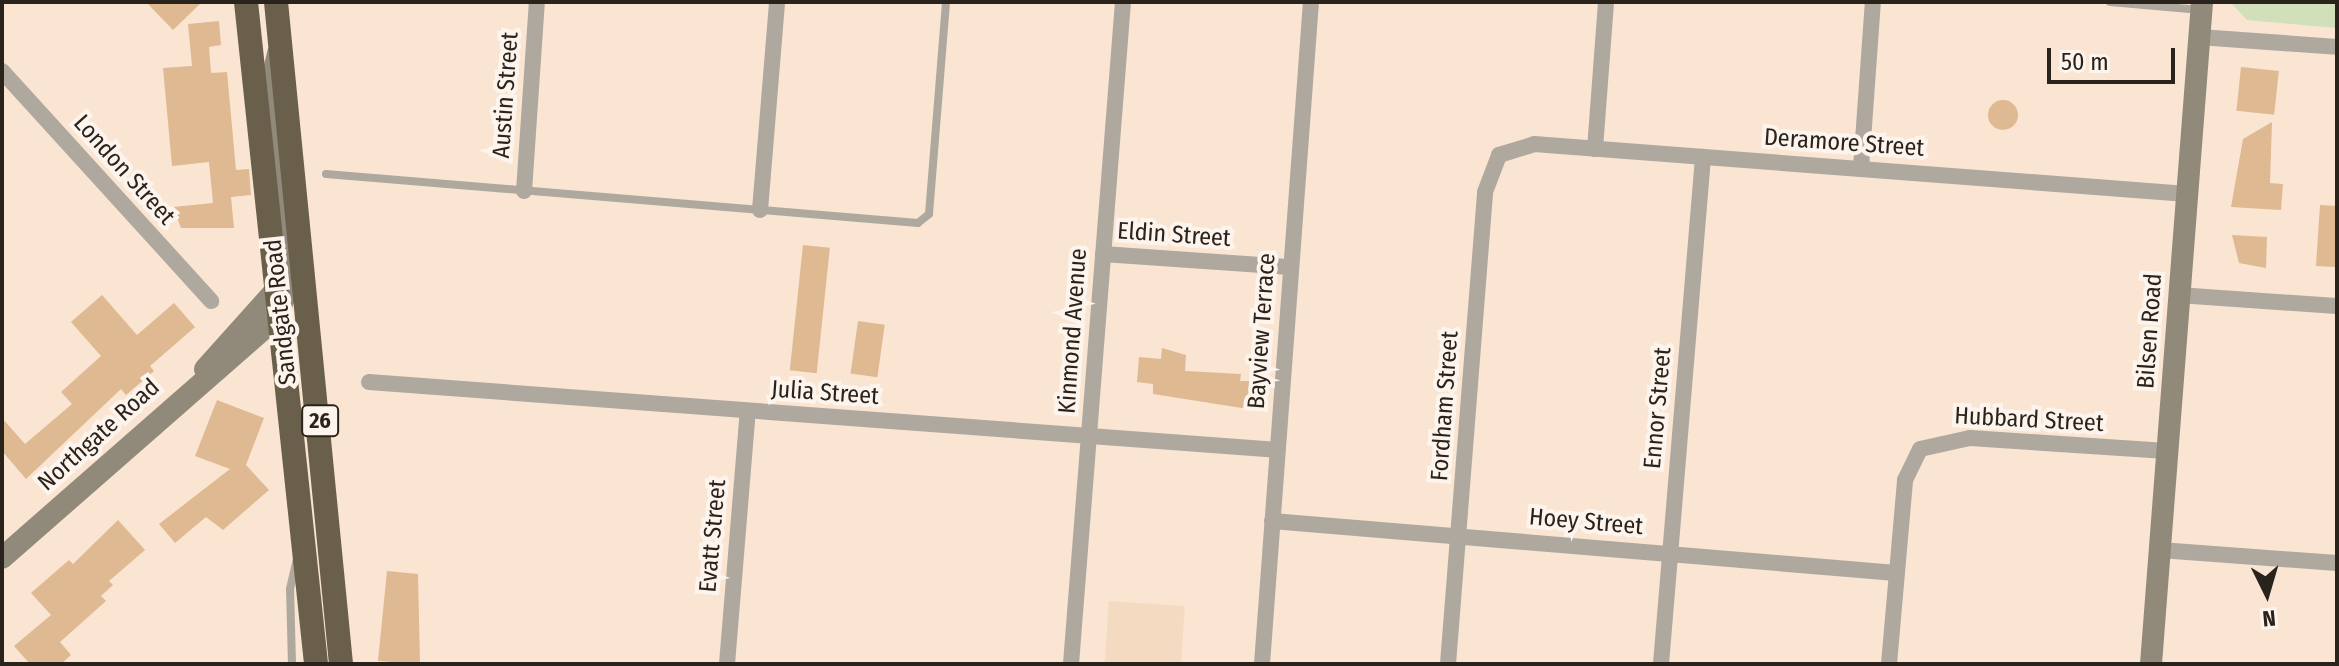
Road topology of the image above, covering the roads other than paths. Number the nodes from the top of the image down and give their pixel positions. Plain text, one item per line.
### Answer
1 (246, 2) edge
2 (276, 2) edge
3 (537, 2) edge
4 (777, 2) edge
5 (946, 2) edge
6 (1123, 2) edge
7 (1311, 2) edge
8 (1606, 2) edge
9 (1873, 2) edge
10 (2110, 2) edge
11 (2202, 6) edge
12 (2199, 37) junction
13 (281, 43) junction
14 (2337, 47) edge
15 (2, 71) edge
16 (1595, 149) junction
17 (1499, 155) joint
18 (1703, 157) junction
19 (1861, 168) junction
20 (326, 174) dead end
21 (524, 191) junction
22 (2187, 194) junction
23 (760, 210) junction
24 (1103, 254) junction
25 (1291, 267) junction
26 (276, 290) junction
27 (2178, 295) junction
28 (211, 301) dead end
29 (2337, 306) edge
30 (278, 316) junction
31 (369, 382) dead end
32 (195, 383) junction
33 (748, 411) junction
34 (1090, 438) junction
35 (1277, 450) junction
36 (2167, 451) junction
37 (1272, 521) junction
38 (1458, 535) junction
39 (302, 543) junction
40 (2160, 550) junction
41 (1670, 553) junction
42 (2, 558) edge
43 (2337, 563) edge
44 (1896, 573) junction
45 (292, 664) edge
46 (316, 664) edge
47 (341, 664) edge
48 (727, 664) edge
49 (1071, 664) edge
50 (1262, 664) edge
51 (1448, 664) edge
52 (1661, 664) edge
53 (1889, 664) edge
54 (2151, 664) edge

1 - 26 highway, Sandgate Road / 26
2 - 13 highway, Sandgate Road / 26
3 - 21 street, Austin Street
4 - 23 street
5 - 23 lane
6 - 24 street, Kinmond Avenue
7 - 25 street, Bayview Terrace
8 - 16 street
9 - 19 street
10 - 11 lane
11 - 12 street, Bilsen Road
12 - 14 street
12 - 22 street, Bilsen Road
13 - 30 street, Northgate Road
13 - 47 highway, Sandgate Road / 26
15 - 28 street, London Street
16 - 17 street, Deramore Street
16 - 18 street, Deramore Street
17 - 38 street, Fordham Street
18 - 19 street, Deramore Street
18 - 41 street, Ennor Street
19 - 22 street, Deramore Street
20 - 21 lane
21 - 23 lane
22 - 27 street, Bilsen Road
24 - 25 street, Eldin Street
24 - 34 street, Kinmond Avenue
25 - 35 street, Bayview Terrace
26 - 30 highway, Sandgate Road / 26
26 - 32 street, Northgate Road
27 - 29 street
27 - 36 street, Bilsen Road
30 - 32 street, Northgate Road
30 - 39 highway, Sandgate Road / 26
31 - 33 street, Julia Street
32 - 42 street, Northgate Road
33 - 34 street, Julia Street
33 - 48 street, Evatt Street
34 - 35 street, Julia Street
34 - 49 street, Kinmond Avenue
35 - 37 street, Bayview Terrace
36 - 40 street, Bilsen Road
36 - 44 street, Hubbard Street
37 - 38 street, Hoey Street
37 - 50 street, Bayview Terrace
38 - 41 street, Hoey Street
38 - 51 street, Fordham Street
39 - 45 lane, Sandgate Road
39 - 46 highway, Sandgate Road / 26
40 - 43 street
40 - 54 street, Bilsen Road
41 - 44 street, Hoey Street
41 - 52 street, Ennor Street
44 - 53 street, Hubbard Street

